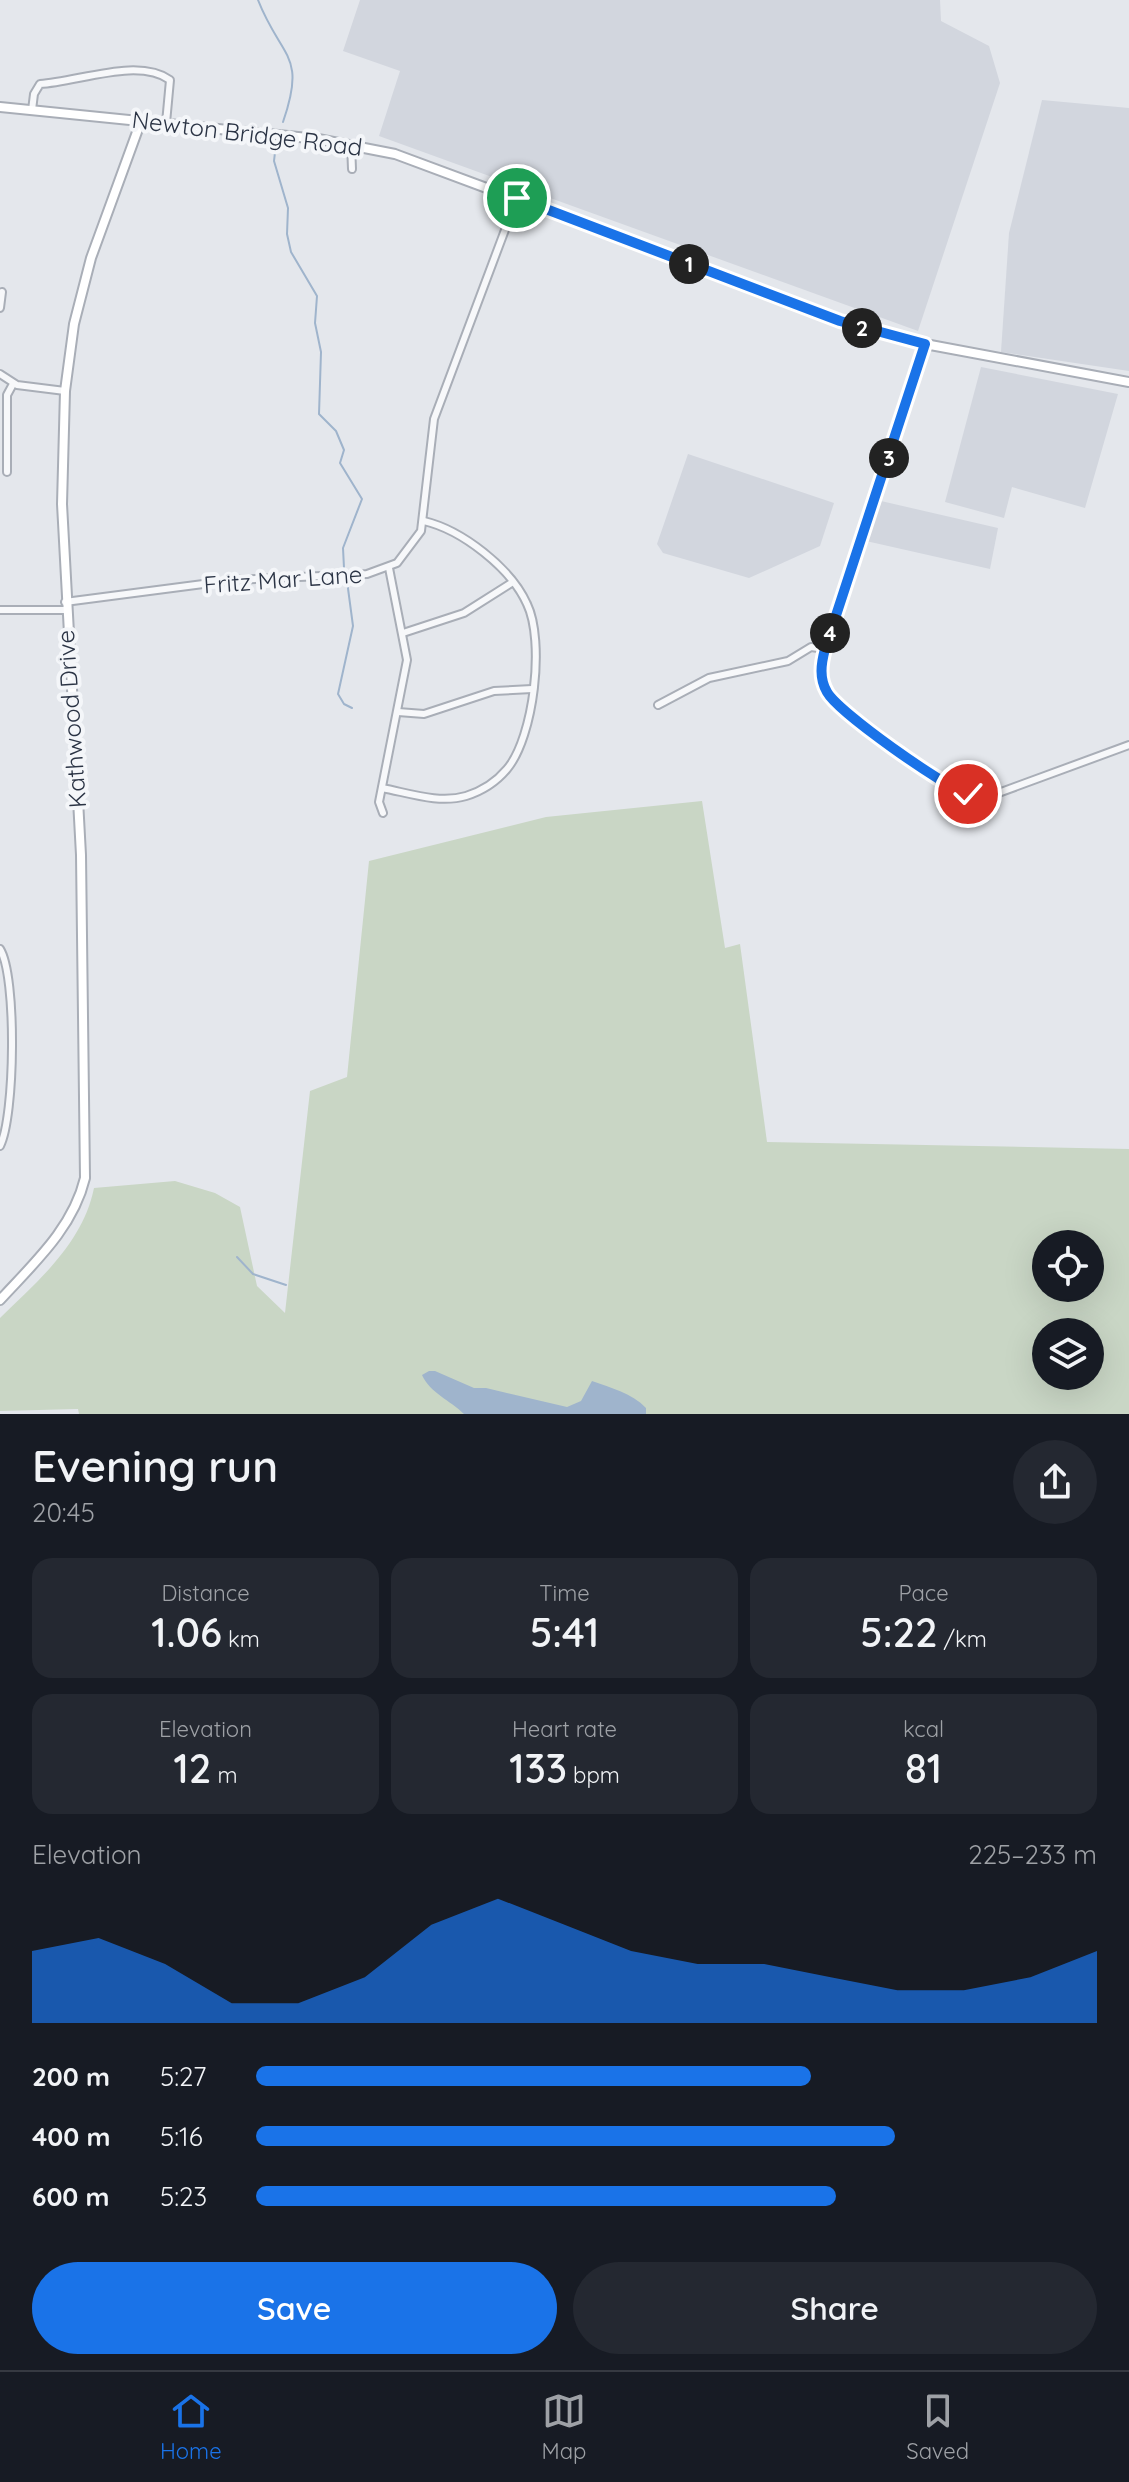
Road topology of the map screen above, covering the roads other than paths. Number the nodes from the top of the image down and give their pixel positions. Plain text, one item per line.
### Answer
1 (0, 107) edge
2 (32, 110) junction
3 (141, 121) junction
4 (166, 123) junction
5 (351, 144) junction
6 (352, 169) dead end
7 (517, 198) junction
8 (2, 292) edge
9 (0, 308) edge
10 (925, 344) junction
11 (0, 374) edge
12 (1129, 382) edge
13 (13, 384) junction
14 (65, 391) junction
15 (7, 472) dead end
16 (424, 521) junction
17 (389, 568) junction
18 (513, 582) junction
19 (65, 606) junction
20 (0, 610) edge
21 (403, 633) junction
22 (825, 649) junction
23 (532, 689) junction
24 (658, 705) dead end
25 (398, 712) junction
26 (1129, 745) edge
27 (382, 788) junction
28 (383, 813) dead end
29 (0, 949) edge
30 (0, 1146) edge
31 (0, 1300) edge

1 - 2 street, Newton Bridge Road
2 - 3 street, Newton Bridge Road
2 - 4 street
3 - 4 street, Newton Bridge Road
3 - 14 street, Kathwood Drive
4 - 5 street, Newton Bridge Road
5 - 6 street
5 - 7 street, Newton Bridge Road
7 - 10 street, Newton Bridge Road
7 - 16 street, Fritz Mar Lane
8 - 9 street
10 - 12 street, Newton Bridge Road
10 - 22 street
11 - 13 street
13 - 14 street
13 - 15 street
14 - 19 street, Kathwood Drive
16 - 17 street, Fritz Mar Lane
16 - 18 street
17 - 19 street, Fritz Mar Lane
17 - 21 street
18 - 21 street
18 - 23 street
19 - 20 street, Fritz Mar Lane
19 - 31 street, Kathwood Drive
21 - 25 street
22 - 24 street
22 - 26 street
23 - 25 street
23 - 27 street
25 - 27 street
27 - 28 street
29 - 30 street

